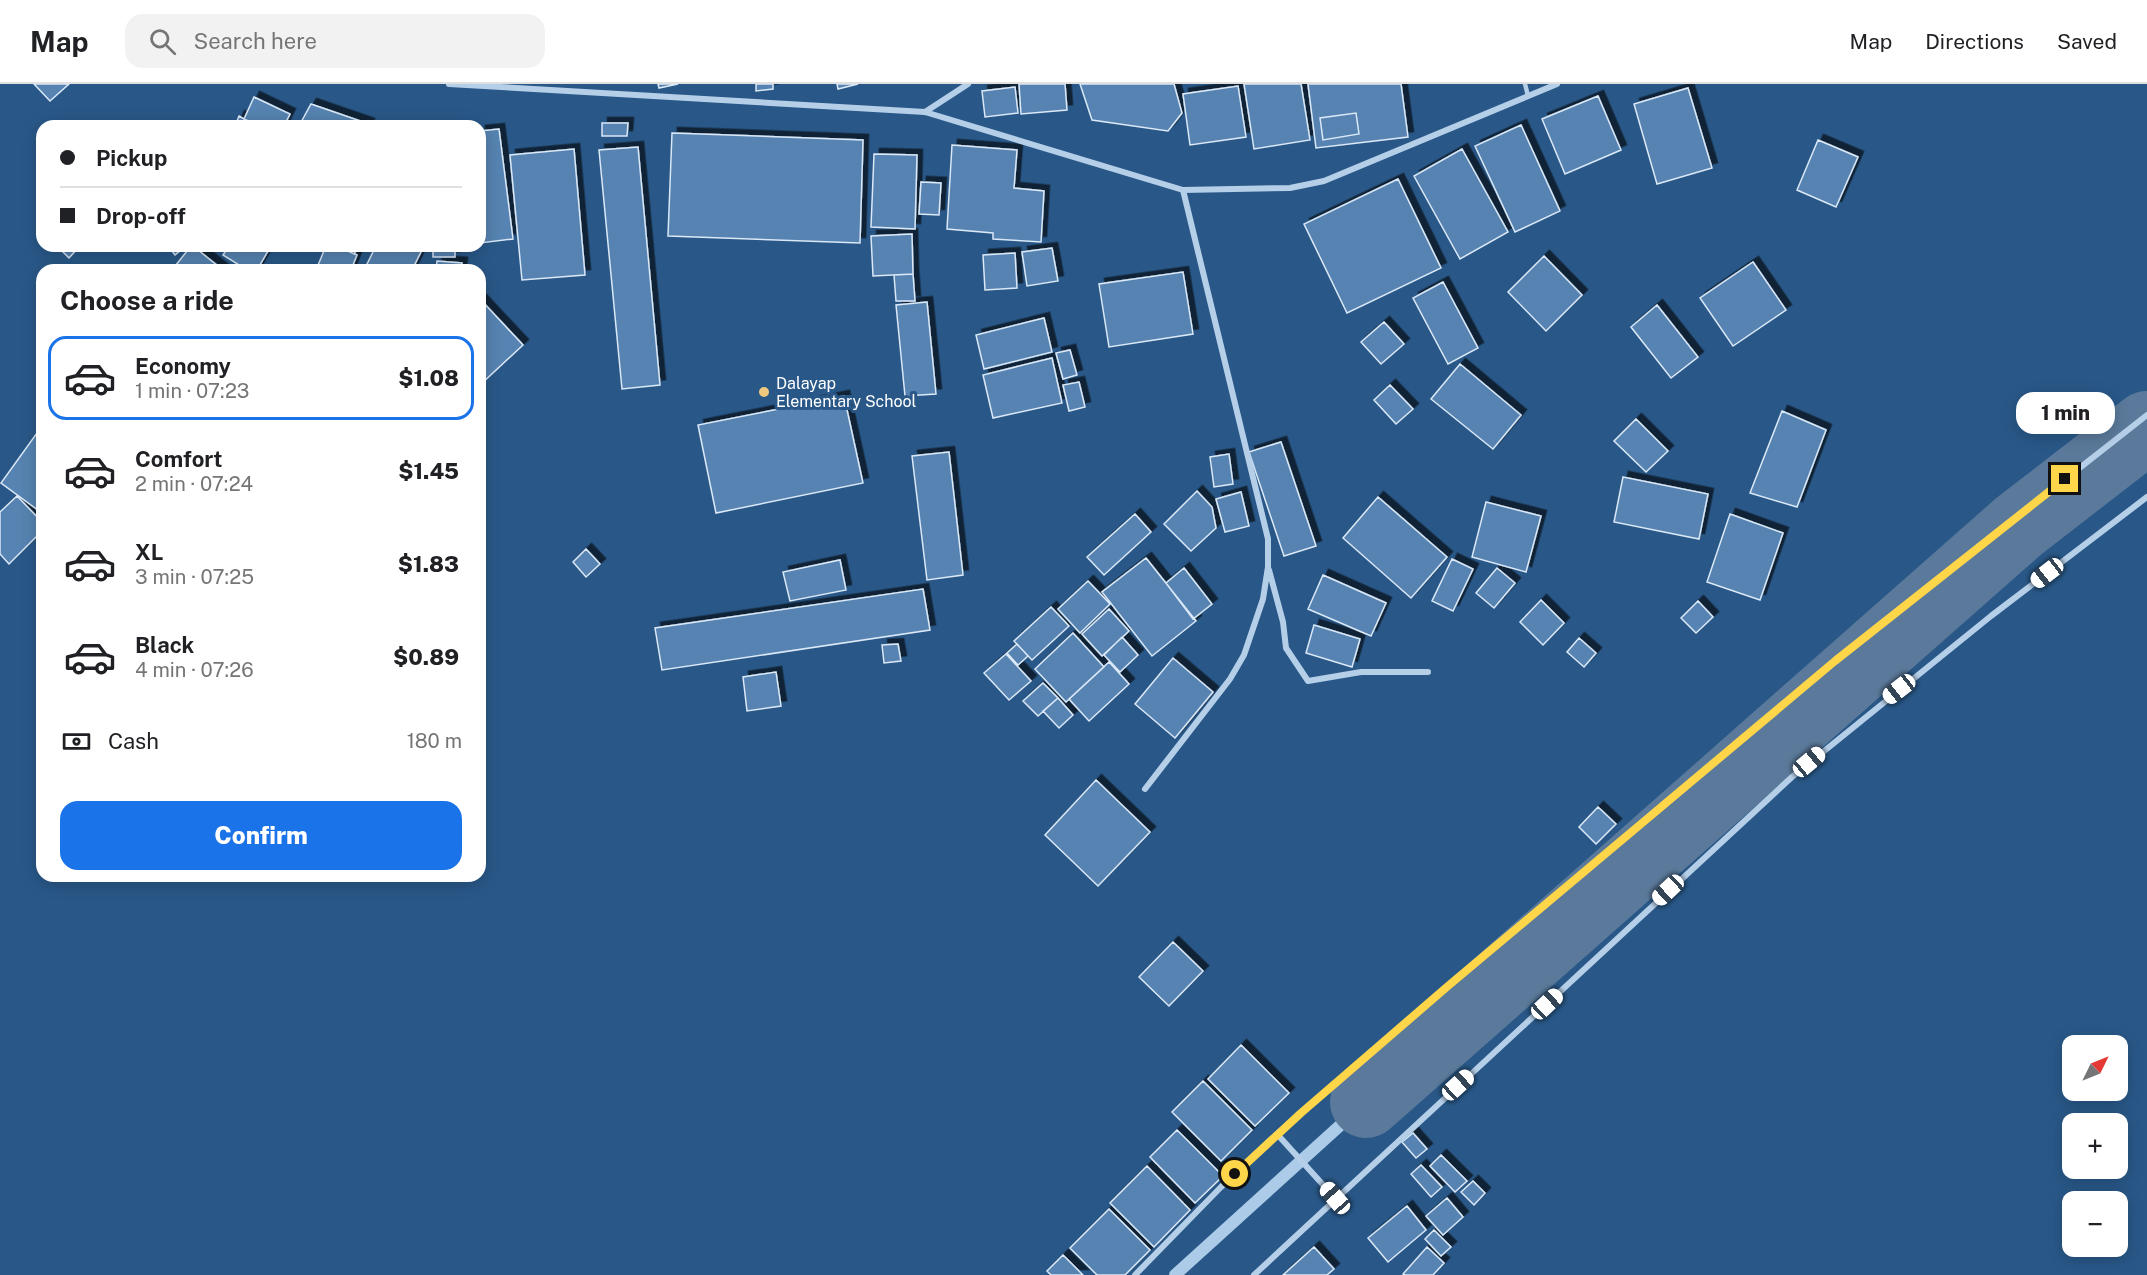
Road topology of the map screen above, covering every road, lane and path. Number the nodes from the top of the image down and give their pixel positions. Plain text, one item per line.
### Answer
1 (449, 84) edge
2 (968, 84) edge
3 (1526, 84) edge
4 (1557, 84) edge
5 (1528, 96) junction
6 (925, 112) junction
7 (1183, 190) junction
8 (2147, 415) edge
9 (2147, 497) edge
10 (1268, 567) junction
11 (1428, 672) dead end
12 (1145, 789) dead end
13 (1277, 1134) junction
14 (1335, 1198) junction
15 (1135, 1275) edge
16 (1254, 1275) edge

1 - 6 street
2 - 6 street
3 - 5 lane
4 - 5 street
5 - 7 street
6 - 7 street
7 - 10 street
8 - 13 street
9 - 14 street
10 - 11 street
10 - 12 street
13 - 14 street
13 - 15 street
14 - 16 street

